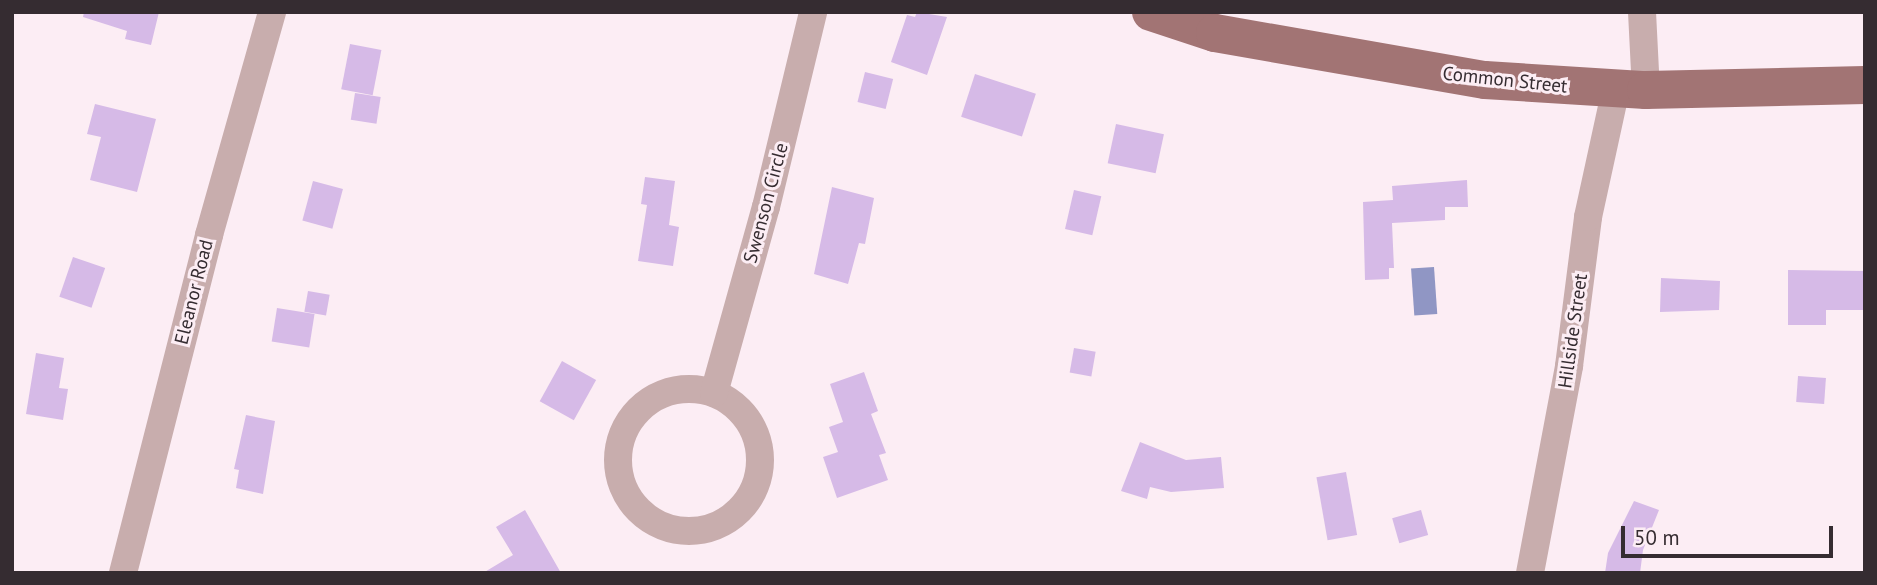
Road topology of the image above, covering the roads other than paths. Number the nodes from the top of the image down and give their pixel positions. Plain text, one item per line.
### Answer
1 (272, 12) edge
2 (813, 12) edge
3 (1151, 12) edge
4 (1642, 12) edge
5 (1865, 85) edge
6 (1631, 90) junction
7 (714, 393) junction
8 (123, 573) edge
9 (1530, 573) edge

1 - 8 street, Eleanor Road
2 - 7 street, Swenson Circle
3 - 6 main road, Common Street
4 - 6 street, Hillside Street
5 - 6 main road, Common Street
6 - 9 street, Hillside Street
7 - 7 street

